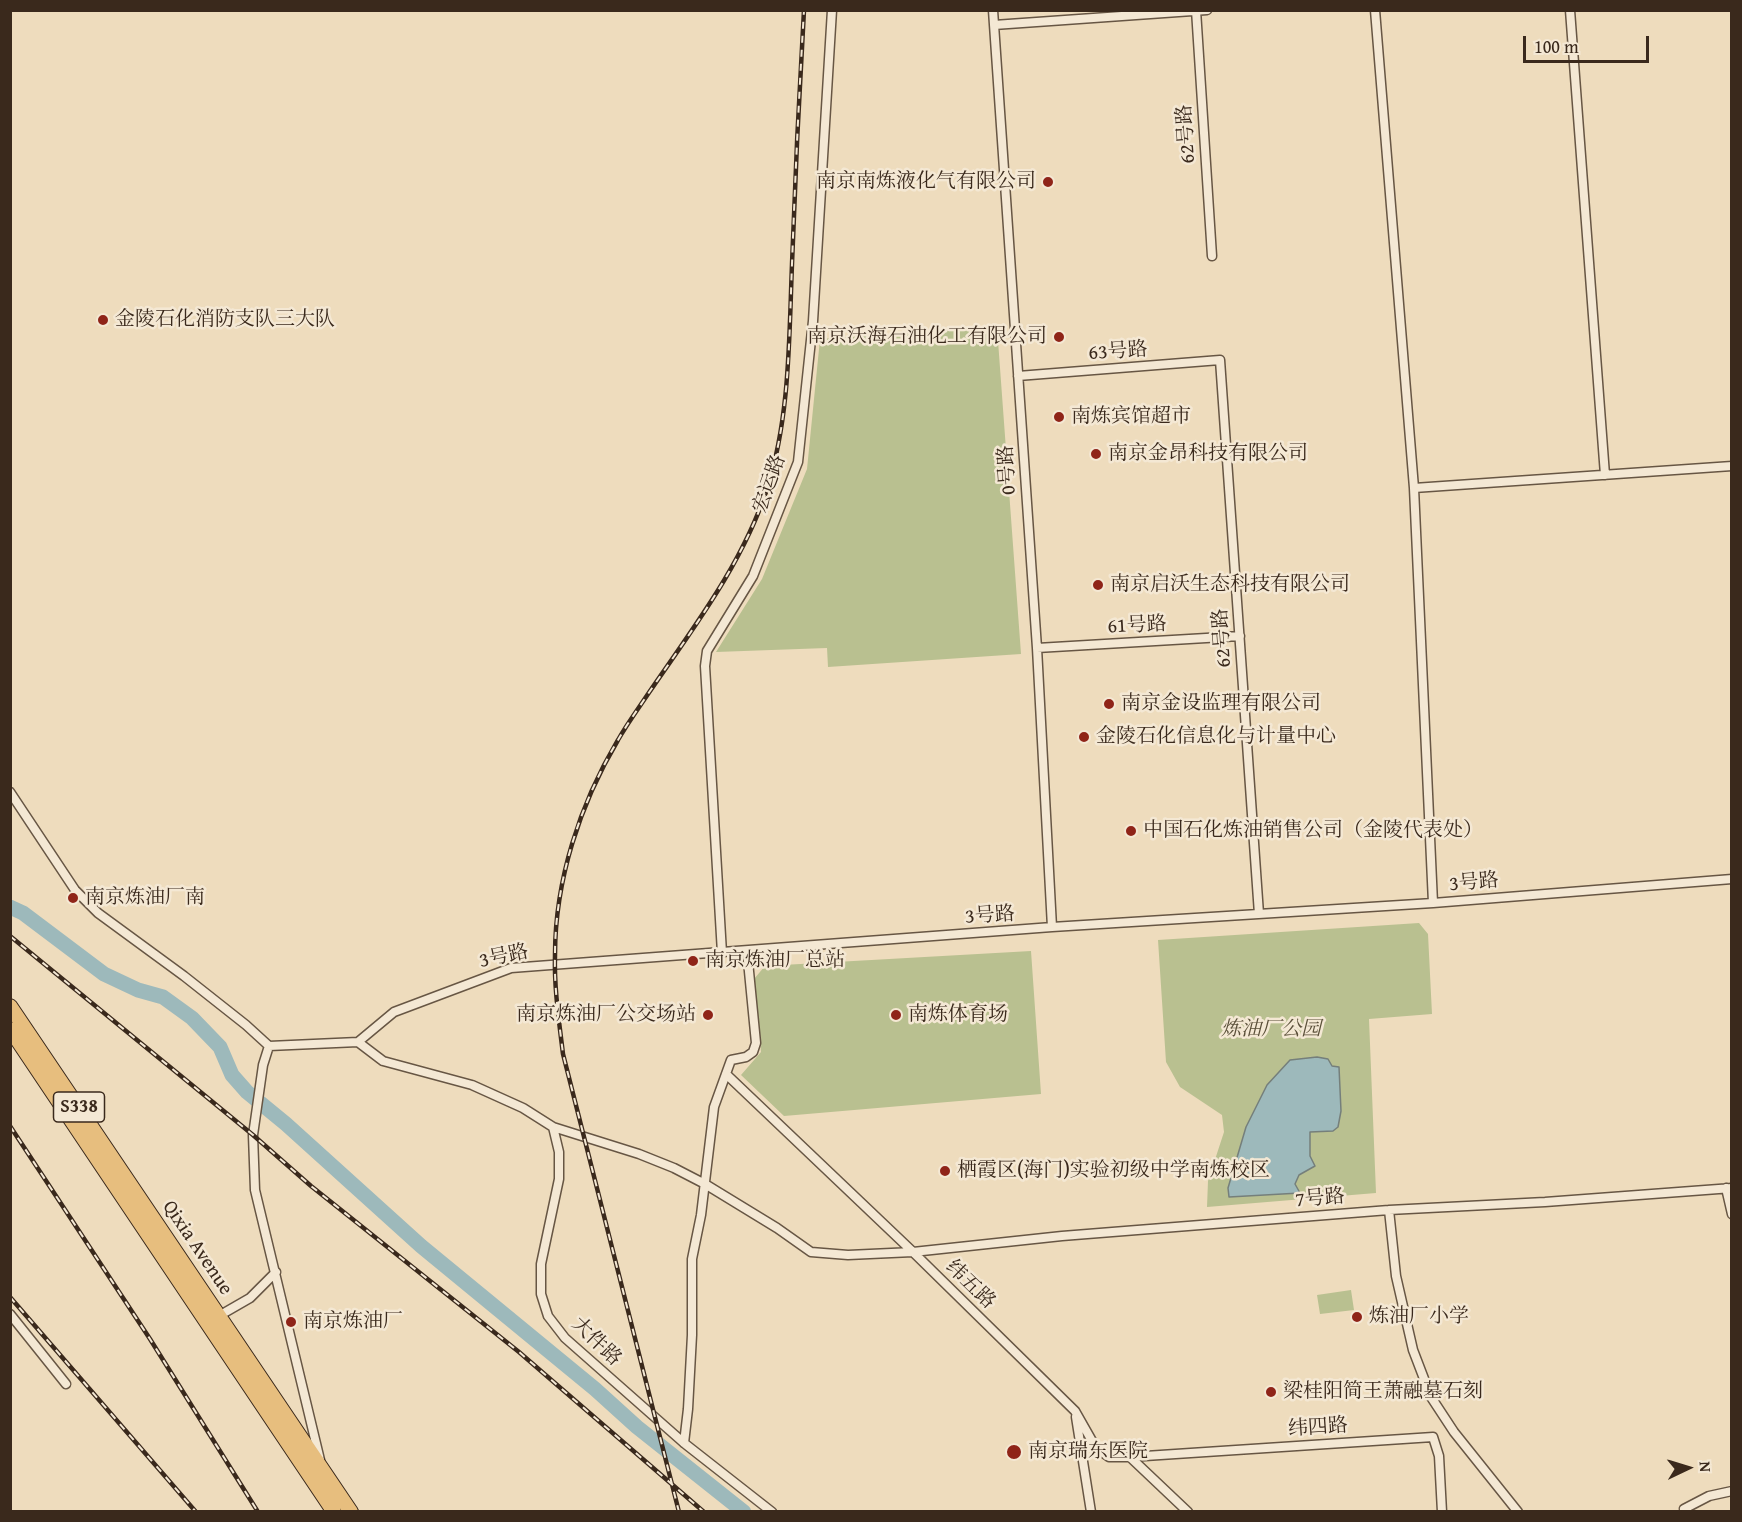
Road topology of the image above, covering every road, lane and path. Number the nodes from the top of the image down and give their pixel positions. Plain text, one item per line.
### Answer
1 (832, 10) edge
2 (993, 10) edge
3 (1207, 10) edge
4 (1375, 10) edge
5 (1570, 10) edge
6 (1196, 11) edge
7 (994, 25) junction
8 (1212, 256) dead end
9 (1220, 360) joint
10 (1018, 376) junction
11 (1731, 466) edge
12 (1605, 475) junction
13 (1414, 488) junction
14 (1240, 636) junction
15 (1037, 648) junction
16 (10, 792) edge
17 (1731, 879) edge
18 (1433, 903) junction
19 (1259, 914) junction
20 (1052, 927) junction
21 (747, 951) junction
22 (722, 952) junction
23 (10, 1006) edge
24 (10, 1029) edge
25 (358, 1042) junction
26 (269, 1046) junction
27 (726, 1074) junction
28 (553, 1127) junction
29 (705, 1184) junction
30 (1729, 1188) edge
31 (1389, 1210) junction
32 (1731, 1214) edge
33 (913, 1252) junction
34 (276, 1272) junction
35 (10, 1314) edge
36 (219, 1316) junction
37 (208, 1325) junction
38 (66, 1384) dead end
39 (1075, 1411) junction
40 (684, 1443) junction
41 (1130, 1457) junction
42 (322, 1469) junction
43 (1731, 1491) edge
44 (1684, 1509) dead end
45 (334, 1512) edge
46 (351, 1512) edge
47 (772, 1512) edge
48 (1091, 1512) edge
49 (1188, 1512) edge
50 (1442, 1512) edge
51 (1518, 1512) edge

1 - 22 street, 宏运路
2 - 7 street, 0号路
3 - 6 street
4 - 13 street
5 - 12 street
6 - 7 street
6 - 8 street, 62号路
7 - 10 street, 0号路
9 - 10 street, 63号路
9 - 14 street, 62号路
10 - 15 street, 0号路
11 - 12 street
12 - 13 street
13 - 18 street
14 - 15 street, 61号路
14 - 19 street, 62号路
15 - 20 street, 0号路
16 - 26 street
17 - 18 street, 3号路
18 - 19 street, 3号路
19 - 20 street, 3号路
20 - 21 street, 3号路
21 - 22 street, 3号路
21 - 27 street
22 - 25 street, 3号路
23 - 36 main road, Qixia Avenue / S338
24 - 37 main road, Qixia Avenue / S338
25 - 26 street
25 - 28 street, 7号路
26 - 34 street
27 - 29 street
27 - 33 street, 纬五路
28 - 29 street, 7号路
28 - 40 street, 大件路
29 - 33 street, 7号路
29 - 40 street
30 - 31 street, 7号路
30 - 32 street
31 - 33 street, 7号路
31 - 51 street
33 - 39 street, 纬五路
34 - 36 street
34 - 42 street
35 - 38 street
36 - 37 street
36 - 42 main road, Qixia Avenue / S338
37 - 45 main road, Qixia Avenue / S338
39 - 41 street, 纬五路
39 - 48 street
40 - 47 street, 大件路
41 - 49 street
41 - 50 street, 纬四路
42 - 46 main road, Qixia Avenue / S338
43 - 44 street

